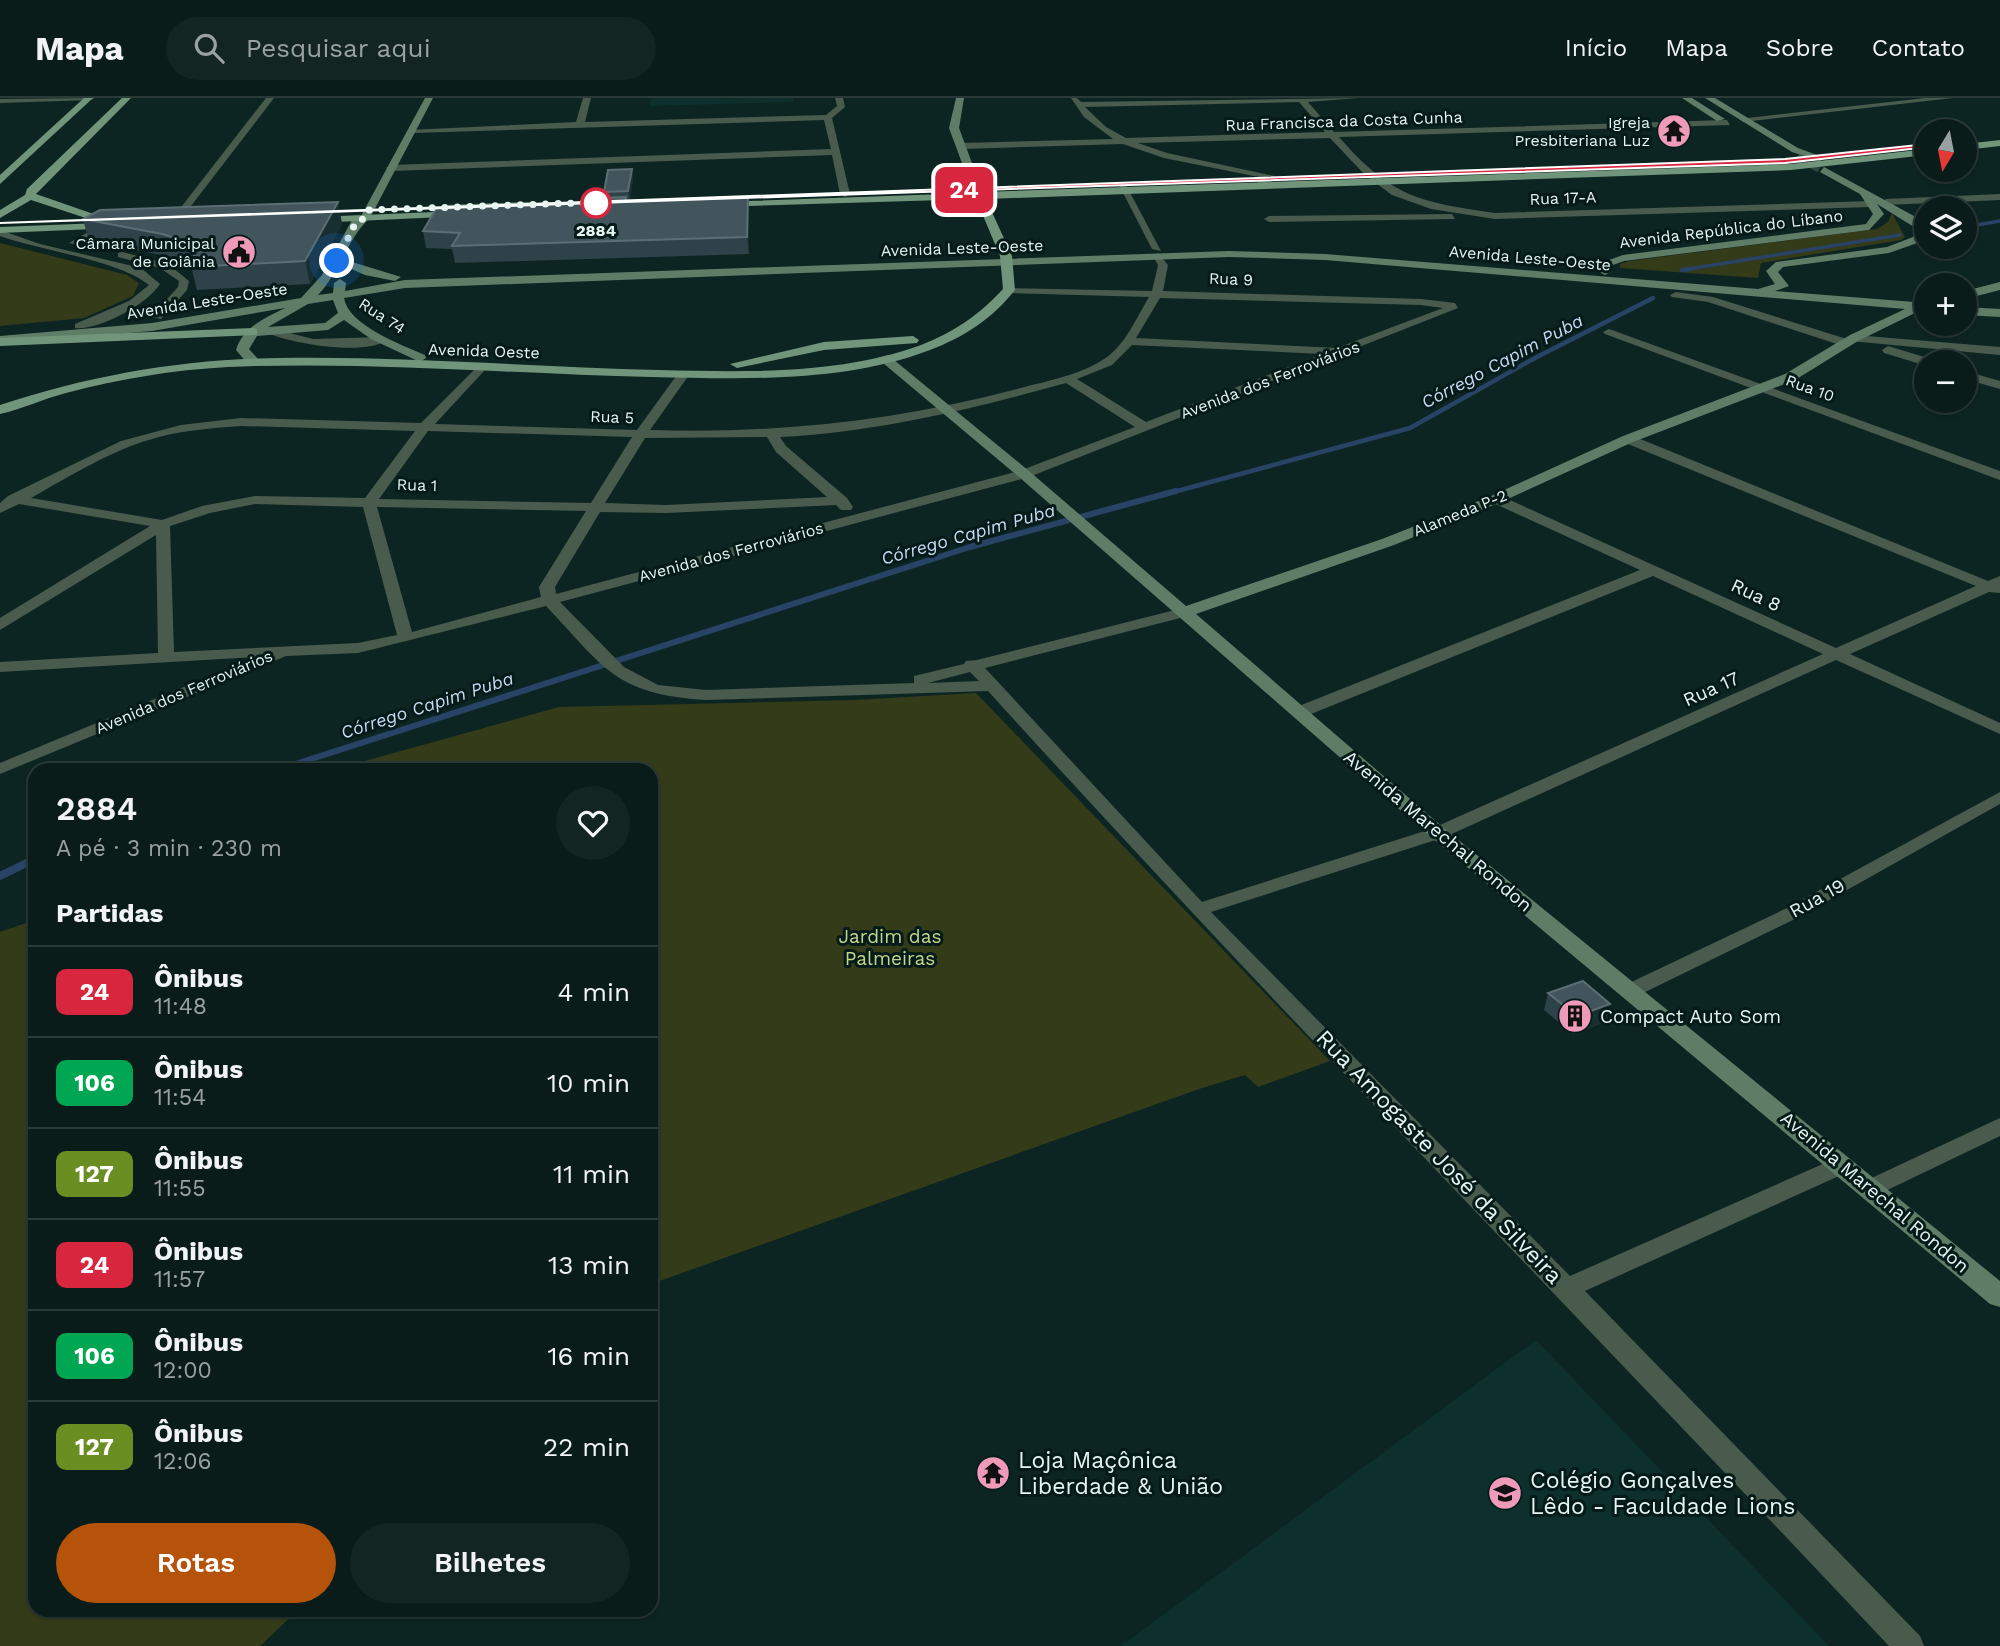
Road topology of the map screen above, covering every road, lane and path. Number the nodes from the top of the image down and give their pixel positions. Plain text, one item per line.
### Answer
1 (89, 98) edge
2 (127, 98) edge
3 (270, 98) edge
4 (429, 98) edge
5 (587, 98) edge
6 (839, 98) edge
7 (960, 98) edge
8 (1354, 98) edge
9 (1686, 98) edge
10 (1699, 98) edge
11 (1709, 98) edge
12 (1949, 98) edge
13 (1301, 99) edge
14 (0, 101) edge
15 (1076, 102) edge
16 (828, 117) junction
17 (1742, 119) junction
18 (1727, 123) junction
19 (580, 125) junction
20 (413, 130) junction
21 (1738, 131) dead end
22 (1331, 135) junction
23 (2000, 138) edge
24 (1978, 141) edge
25 (1125, 142) junction
26 (2000, 143) edge
27 (962, 146) junction
28 (1978, 146) edge
29 (1914, 148) edge
30 (835, 152) junction
31 (1914, 153) edge
32 (1803, 162) junction
33 (391, 168) junction
34 (1574, 171) junction
35 (1270, 178) junction
36 (1376, 179) junction
37 (0, 181) edge
38 (1258, 186) junction
39 (1123, 188) junction
40 (978, 192) junction
41 (845, 194) junction
42 (30, 196) junction
43 (2000, 197) edge
44 (1867, 198) junction
45 (1886, 202) junction
46 (542, 208) edge
47 (366, 214) junction
48 (0, 215) edge
49 (300, 216) edge
50 (1494, 216) junction
51 (1269, 219) dead end
52 (170, 220) joint
53 (193, 220) edge
54 (127, 222) edge
55 (0, 223) edge
56 (101, 223) junction
57 (0, 231) edge
58 (21, 241) junction
59 (74, 243) junction
60 (1158, 253) junction
61 (1007, 259) junction
62 (349, 264) junction
63 (1605, 272) junction
64 (406, 282) junction
65 (1633, 283) junction
66 (1783, 286) junction
67 (2000, 286) edge
68 (1010, 289) junction
69 (1681, 291) junction
70 (1984, 291) junction
71 (316, 292) junction
72 (1977, 292) edge
73 (1157, 294) junction
74 (341, 300) junction
75 (1977, 301) edge
76 (304, 302) junction
77 (2000, 302) edge
78 (1914, 303) edge
79 (1914, 303) edge
80 (1451, 305) joint
81 (1914, 309) edge
82 (1977, 312) edge
83 (2000, 313) edge
84 (157, 317) junction
85 (79, 326) junction
86 (966, 327) junction
87 (0, 331) edge
88 (253, 332) junction
89 (274, 332) junction
90 (1609, 332) dead end
91 (187, 334) junction
92 (382, 340) junction
93 (1850, 340) junction
94 (0, 341) edge
95 (1131, 341) junction
96 (846, 346) junction
97 (2000, 351) edge
98 (1340, 352) junction
99 (773, 357) junction
100 (249, 358) junction
101 (420, 358) junction
102 (883, 358) junction
103 (1914, 358) edge
104 (195, 359) junction
105 (480, 368) junction
106 (790, 372) junction
107 (683, 375) junction
108 (1977, 378) edge
109 (1068, 379) junction
110 (2000, 386) edge
111 (1760, 388) junction
112 (0, 402) edge
113 (0, 410) edge
114 (945, 412) junction
115 (424, 428) junction
116 (1146, 428) junction
117 (640, 435) junction
118 (772, 435) junction
119 (1628, 439) junction
120 (1024, 474) junction
121 (2000, 476) edge
122 (0, 497) edge
123 (1496, 499) junction
124 (17, 500) junction
125 (842, 501) junction
126 (369, 502) junction
127 (596, 508) junction
128 (0, 509) edge
129 (854, 520) junction
130 (163, 523) junction
131 (1653, 571) junction
132 (1996, 586) edge
133 (549, 600) junction
134 (1183, 613) junction
135 (0, 625) edge
136 (406, 638) junction
137 (283, 650) junction
138 (1838, 655) junction
139 (166, 657) junction
140 (972, 664) junction
141 (0, 667) edge
142 (990, 686) junction
143 (881, 687) junction
144 (1300, 712) junction
145 (2000, 729) edge
146 (0, 769) edge
147 (2000, 797) edge
148 (1438, 833) junction
149 (1198, 910) junction
150 (1630, 991) junction
151 (2000, 1126) edge
152 (1842, 1165) junction
153 (1871, 1188) junction
154 (1567, 1288) junction
155 (2000, 1296) edge
156 (1909, 1646) edge

1 - 14 street
1 - 37 main road
2 - 42 main road
3 - 52 street
4 - 20 main road, Rua 74
5 - 19 street
6 - 16 street
7 - 27 main road
8 - 13 street
9 - 18 main road
10 - 32 main road, Avenida República do Líbano
11 - 17 main road, Avenida República do Líbano
12 - 17 street
13 - 15 street
13 - 22 street, Rua 17-A
15 - 25 street
16 - 19 street
16 - 30 street
17 - 32 main road, Avenida República do Líbano
18 - 21 main road
18 - 22 street, Rua Francisca da Costa Cunha
19 - 20 street
20 - 33 main road, Rua 74
22 - 25 street, Rua Francisca da Costa Cunha
22 - 36 street, Rua 17-A
23 - 24 main road
25 - 27 street, Rua Francisca da Costa Cunha
25 - 35 street
26 - 28 main road
27 - 40 main road
29 - 32 main road
30 - 33 street
30 - 41 street
31 - 32 main road
32 - 34 main road
32 - 34 main road
32 - 44 main road, Avenida República do Líbano
32 - 44 main road, Avenida República do Líbano
32 - 45 main road, Avenida República do Líbano
33 - 47 main road, Rua 74
34 - 36 main road
35 - 36 main road
35 - 38 street
35 - 39 main road
36 - 38 main road
36 - 50 street, Rua 17-A
38 - 39 main road
39 - 40 main road
39 - 60 street, Rua 5
40 - 41 main road
40 - 41 main road
40 - 61 main road
42 - 48 main road
42 - 56 main road
43 - 45 street
44 - 45 main road, Avenida República do Líbano
44 - 50 street, Rua 17-A
44 - 63 main road, Avenida República do Líbano
45 - 66 main road, Avenida República do Líbano
46 - 47 main road
47 - 49 main road
47 - 62 main road, Rua 74
47 - 71 main road, Rua 74
50 - 51 street
52 - 53 main road
54 - 56 main road
55 - 56 main road
56 - 57 main road
56 - 59 street
57 - 58 street
58 - 59 street
58 - 85 street
59 - 84 street
60 - 61 main road, Avenida Leste-Oeste
60 - 63 main road, Avenida Leste-Oeste
60 - 65 main road, Avenida Leste-Oeste
60 - 73 street, Rua 5
61 - 64 main road, Avenida Leste-Oeste
61 - 68 main road
62 - 64 main road, Avenida Leste-Oeste
62 - 74 main road, Rua 74
63 - 65 main road, Avenida República do Líbano
63 - 66 main road, Avenida Leste-Oeste
64 - 74 main road, Avenida Leste-Oeste
65 - 69 main road, Avenida Leste-Oeste
66 - 69 main road
66 - 78 main road, Avenida Leste-Oeste
67 - 70 main road
68 - 73 street, Rua 9
68 - 86 main road, Avenida Oeste
69 - 79 main road, Avenida Leste-Oeste
69 - 93 street
70 - 72 main road
70 - 77 main road
71 - 74 main road, Avenida Leste-Oeste
71 - 76 main road, Rua 74
71 - 84 main road, Avenida Leste-Oeste
73 - 80 street, Rua 9
73 - 95 street, Rua 5
74 - 76 main road, Avenida Leste-Oeste
74 - 89 main road
74 - 92 main road, Rua 74
75 - 77 main road
76 - 88 main road, Rua 74
76 - 94 main road, Avenida Leste-Oeste
80 - 98 street, Avenida dos Ferroviários
81 - 93 main road, Alameda P-2
82 - 83 main road
84 - 85 main road, Avenida Leste-Oeste
85 - 87 main road, Avenida Leste-Oeste
86 - 96 main road, Avenida Oeste
86 - 102 main road, Avenida Oeste
88 - 89 main road
88 - 91 main road
88 - 100 main road
89 - 92 street
90 - 111 street, Rua 10
91 - 94 main road
91 - 104 main road
92 - 101 main road, Rua 74
93 - 97 street
93 - 103 street
93 - 111 main road, Alameda P-2
95 - 98 street
95 - 109 street, Rua 5
96 - 99 main road, Avenida Oeste
96 - 102 main road
98 - 116 street, Avenida dos Ferroviários
99 - 101 main road, Avenida Oeste
99 - 106 main road
100 - 101 main road, Avenida Oeste
100 - 104 main road, Avenida Oeste
100 - 105 main road, Avenida Oeste
100 - 113 main road, Avenida Oeste
102 - 106 main road, Avenida Oeste
102 - 114 main road, Avenida Marechal Rondon
104 - 112 main road, Avenida Oeste
105 - 107 main road, Avenida Oeste
105 - 115 street
106 - 107 main road, Avenida Oeste
107 - 117 street
108 - 110 street
109 - 114 street, Rua 5
109 - 116 street
111 - 119 main road, Alameda P-2
111 - 121 street, Rua 10
114 - 118 street, Rua 5
114 - 120 main road, Avenida Marechal Rondon
115 - 117 street, Rua 5
115 - 124 street, Rua 5
115 - 126 street
116 - 120 street, Avenida dos Ferroviários
117 - 118 street, Rua 5
117 - 127 street
118 - 125 street
119 - 123 main road, Alameda P-2
119 - 132 street
120 - 129 street, Avenida dos Ferroviários
120 - 134 main road, Avenida Marechal Rondon
122 - 124 street
123 - 131 street, Rua 8
123 - 134 main road, Alameda P-2
124 - 128 street, Rua 5
124 - 130 street
125 - 127 street, Rua 1
125 - 129 street
126 - 127 street, Rua 1
126 - 130 street, Rua 1
126 - 136 street
127 - 133 street
129 - 133 street, Avenida dos Ferroviários
130 - 135 street, Rua 1
130 - 139 street
131 - 138 street, Rua 8
131 - 144 street
132 - 138 street, Rua 17
133 - 136 street, Avenida dos Ferroviários
133 - 143 street
134 - 140 street, Alameda P-2
134 - 144 main road, Avenida Marechal Rondon
136 - 137 street, Avenida dos Ferroviários
137 - 139 street
137 - 146 street, Avenida dos Ferroviários
138 - 145 street, Rua 8
138 - 148 street, Rua 17
139 - 141 street
140 - 142 street, Rua Amogaste José da Silveira
140 - 143 street
142 - 143 street
142 - 149 street, Rua Amogaste José da Silveira
144 - 148 main road, Avenida Marechal Rondon
147 - 150 street, Rua 19
148 - 149 street, Rua 17
148 - 150 main road, Avenida Marechal Rondon
149 - 154 street, Rua Amogaste José da Silveira
150 - 152 main road, Avenida Marechal Rondon
151 - 153 street
152 - 153 main road, Avenida Marechal Rondon
152 - 154 street
153 - 155 main road, Avenida Marechal Rondon
154 - 156 street, Rua Amogaste José da Silveira

